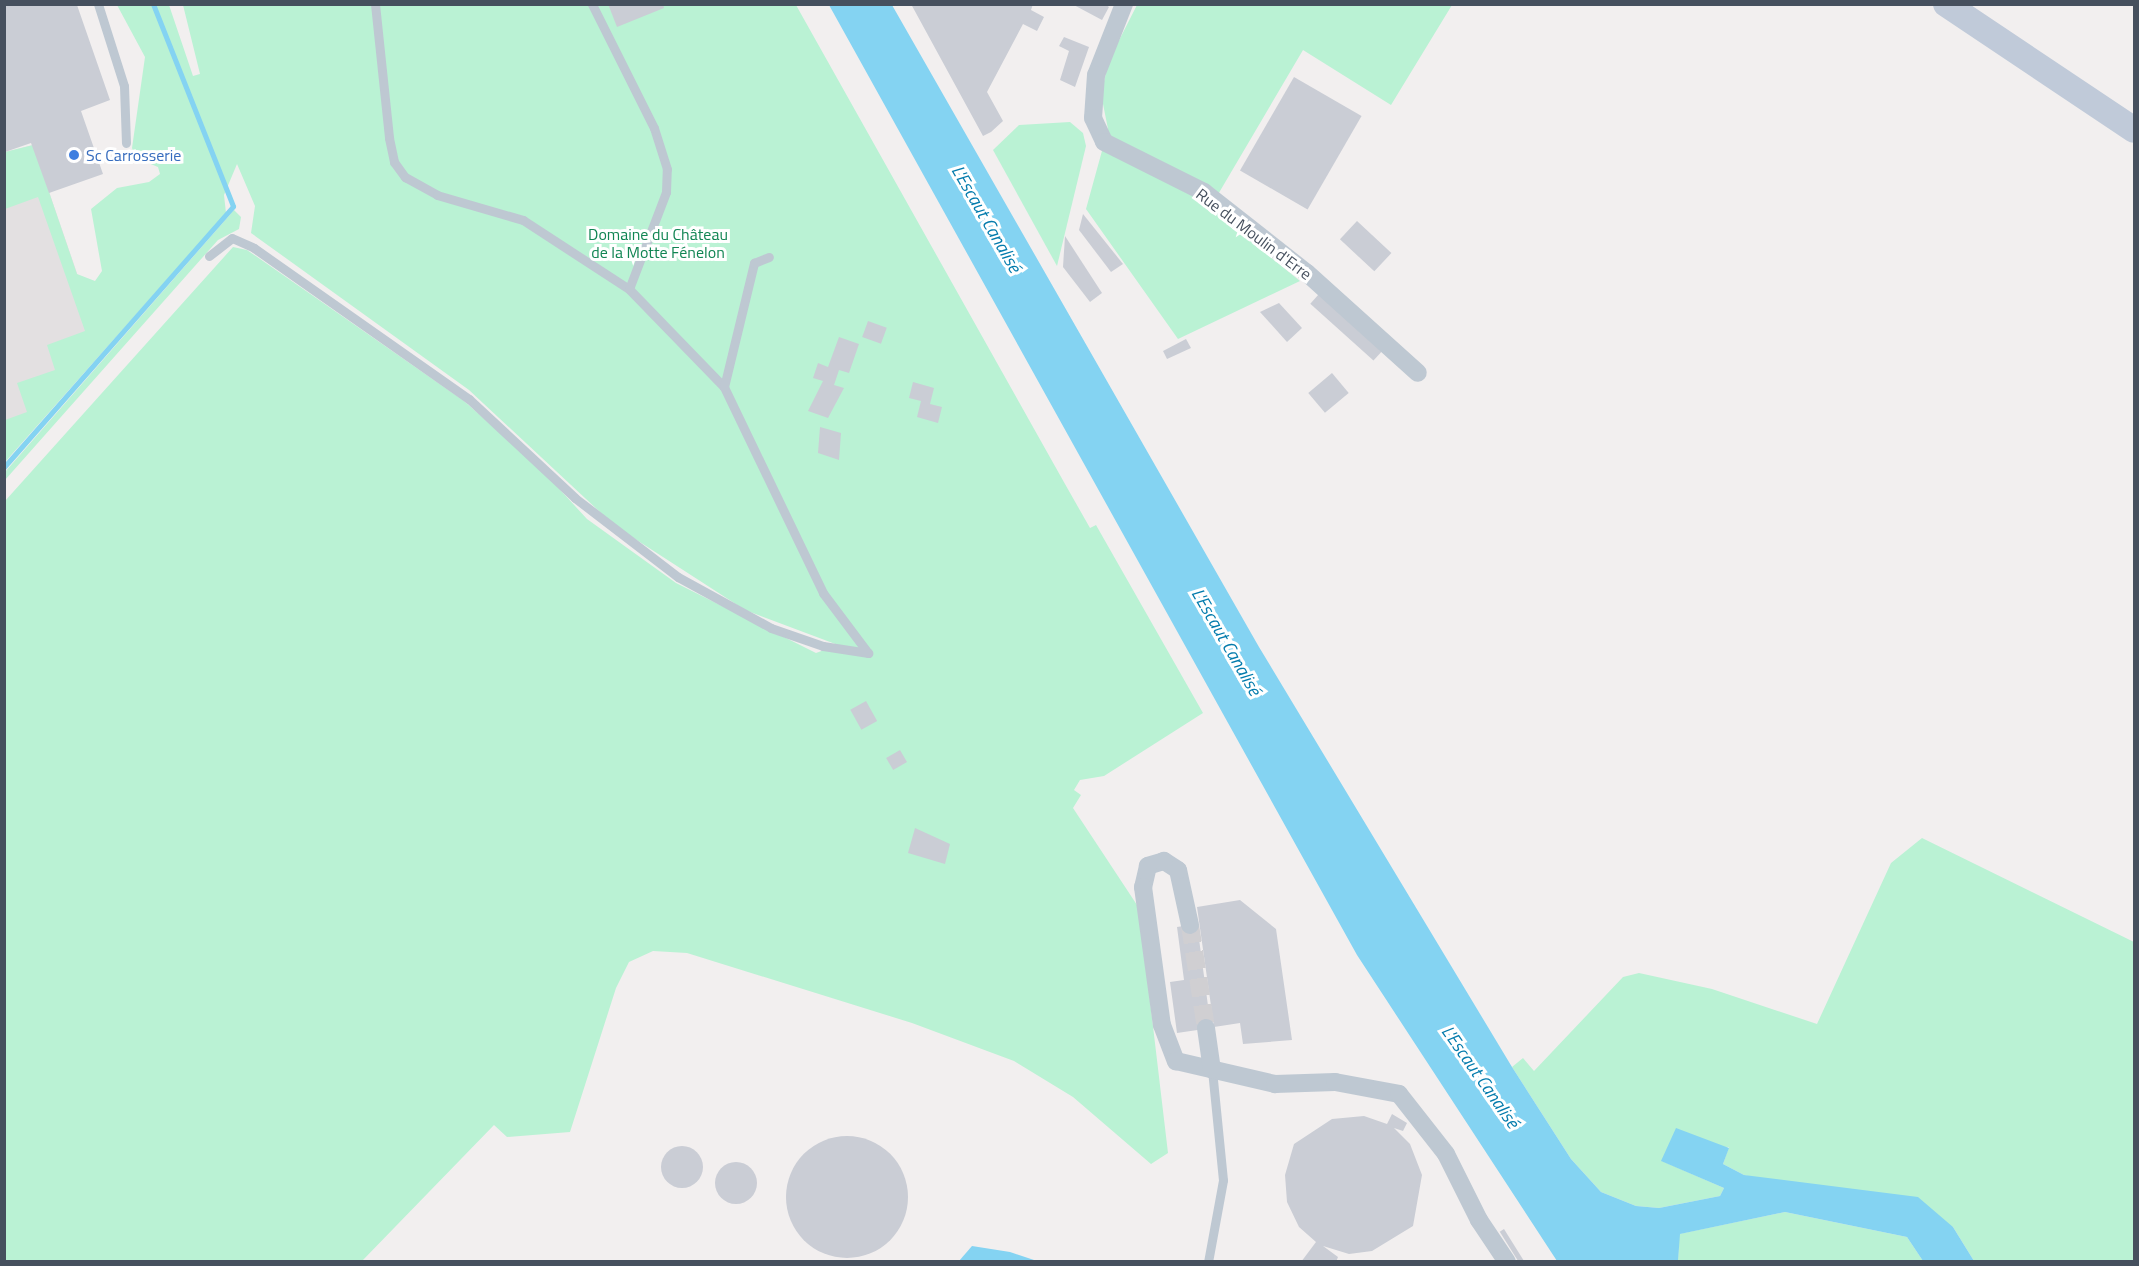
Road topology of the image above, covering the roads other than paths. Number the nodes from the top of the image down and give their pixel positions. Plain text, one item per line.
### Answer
1 (99, 4) edge
2 (375, 4) edge
3 (592, 4) edge
4 (1124, 4) edge
5 (1946, 4) edge
6 (2134, 130) edge
7 (126, 143) dead end
8 (209, 256) dead end
9 (769, 257) dead end
10 (629, 289) junction
11 (1418, 373) dead end
12 (724, 387) junction
13 (1190, 925) tunnel mouth
14 (1206, 1028) tunnel mouth
15 (1212, 1070) junction
16 (1208, 1262) edge
17 (1507, 1262) edge

1 - 7 lane
2 - 10 lane
3 - 10 lane
4 - 11 street, Rue du Moulin d'Erre
5 - 6 street
8 - 12 lane
9 - 12 lane
10 - 12 lane
13 - 15 street
14 - 15 street
15 - 16 lane
15 - 17 street

